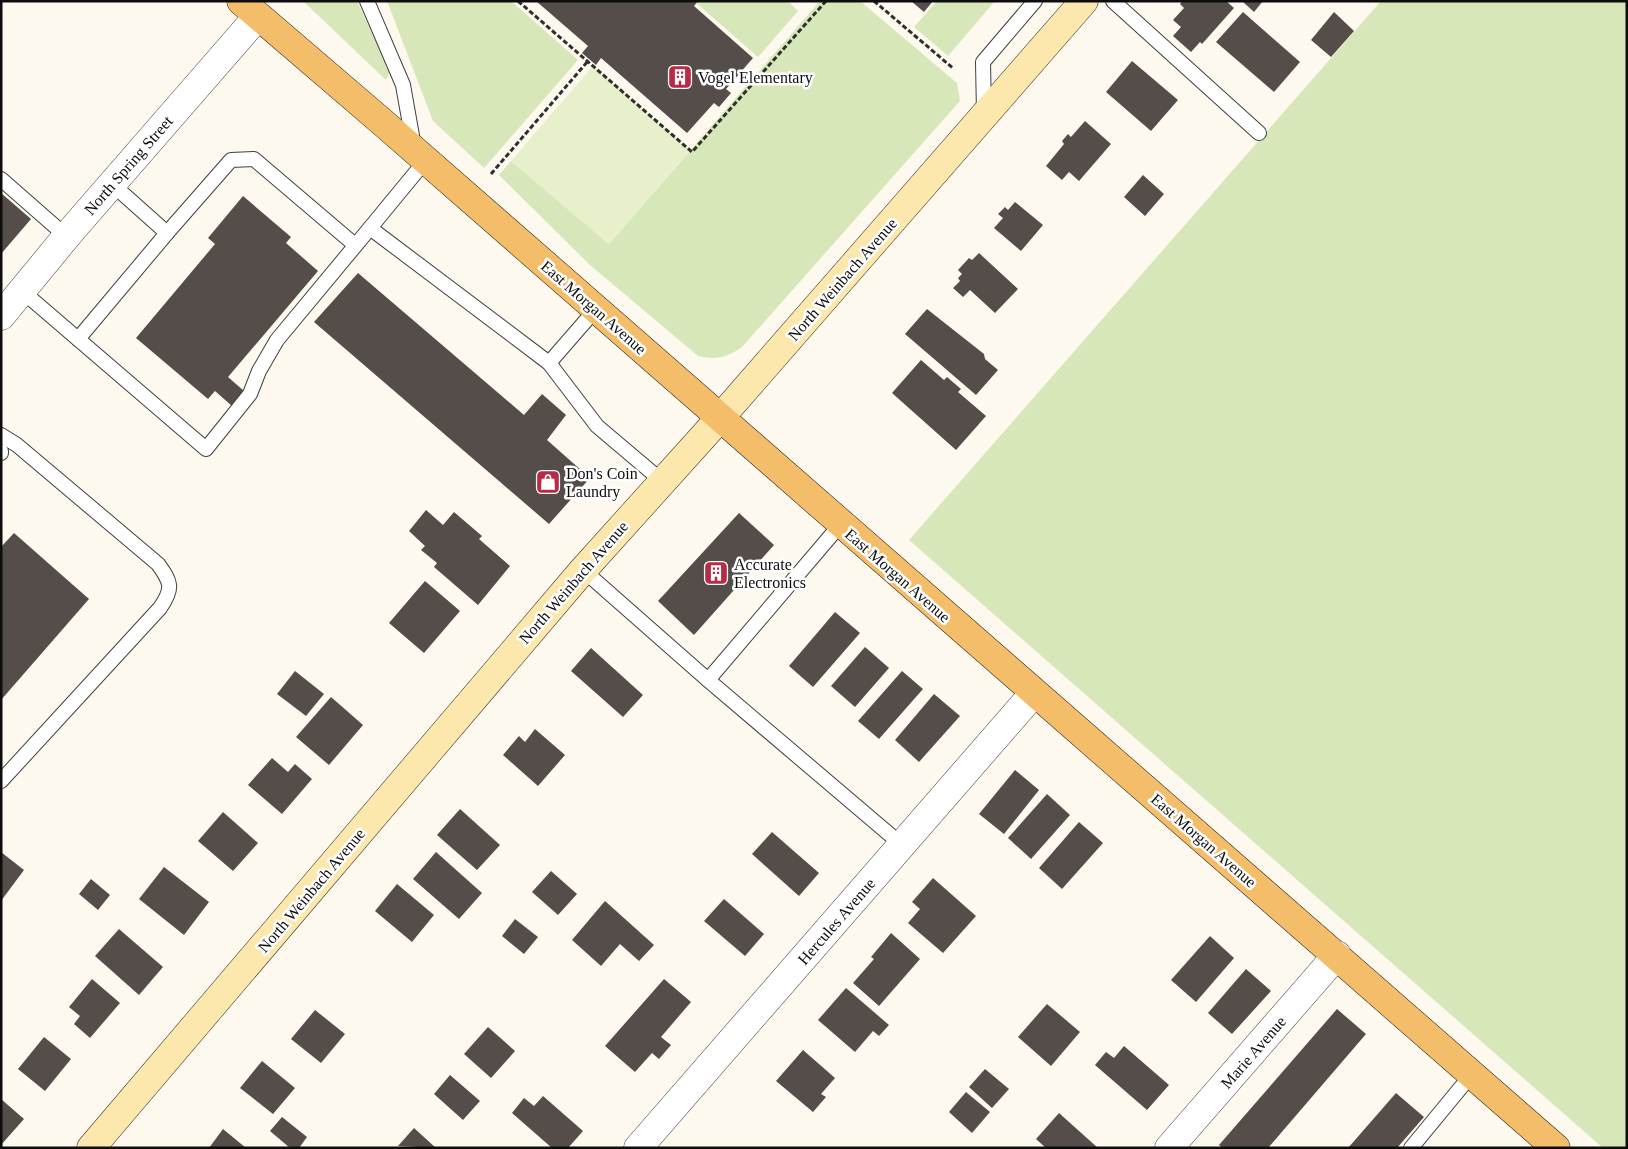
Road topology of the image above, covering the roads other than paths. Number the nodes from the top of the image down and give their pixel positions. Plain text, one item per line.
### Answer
1 (367, 1) edge
2 (1035, 1) edge
3 (1084, 1) edge
4 (1113, 1) edge
5 (249, 9) edge
6 (984, 115) junction
7 (1259, 133) dead end
8 (420, 155) junction
9 (1, 179) edge
10 (112, 184) junction
11 (370, 228) junction
12 (167, 233) junction
13 (66, 236) junction
14 (355, 245) junction
15 (22, 291) junction
16 (596, 309) junction
17 (1, 316) edge
18 (78, 339) junction
19 (549, 363) junction
20 (720, 418) junction
21 (1, 434) edge
22 (662, 481) junction
23 (840, 525) junction
24 (583, 570) junction
25 (708, 680) junction
26 (1034, 693) junction
27 (1, 781) edge
28 (902, 845) junction
29 (1337, 955) junction
30 (1472, 1074) junction
31 (91, 1148) edge
32 (638, 1148) edge
33 (1169, 1148) edge
34 (1411, 1148) edge
35 (1556, 1148) edge

1 - 8 lane
2 - 6 lane
3 - 6 main road, North Weinbach Avenue
4 - 7 lane
5 - 8 main road, East Morgan Avenue
5 - 10 street, North Spring Street
6 - 20 main road, North Weinbach Avenue
8 - 11 lane
8 - 16 main road, East Morgan Avenue
9 - 13 lane
10 - 12 lane
10 - 13 street, North Spring Street
11 - 14 lane
11 - 19 lane
12 - 14 lane
12 - 18 lane
13 - 15 street, North Spring Street
14 - 18 lane
15 - 17 street, North Spring Street
15 - 18 lane
16 - 19 lane
16 - 20 main road, East Morgan Avenue
19 - 22 lane
20 - 22 main road, North Weinbach Avenue
20 - 23 main road, East Morgan Avenue
21 - 27 lane
22 - 24 main road, North Weinbach Avenue
23 - 25 lane
23 - 26 main road, East Morgan Avenue
24 - 25 lane
24 - 31 main road, North Weinbach Avenue
25 - 28 lane
26 - 28 street, Hercules Avenue
26 - 29 main road, East Morgan Avenue
28 - 32 street, Hercules Avenue
29 - 30 main road, East Morgan Avenue
29 - 33 street, Marie Avenue
30 - 34 lane
30 - 35 main road, East Morgan Avenue

